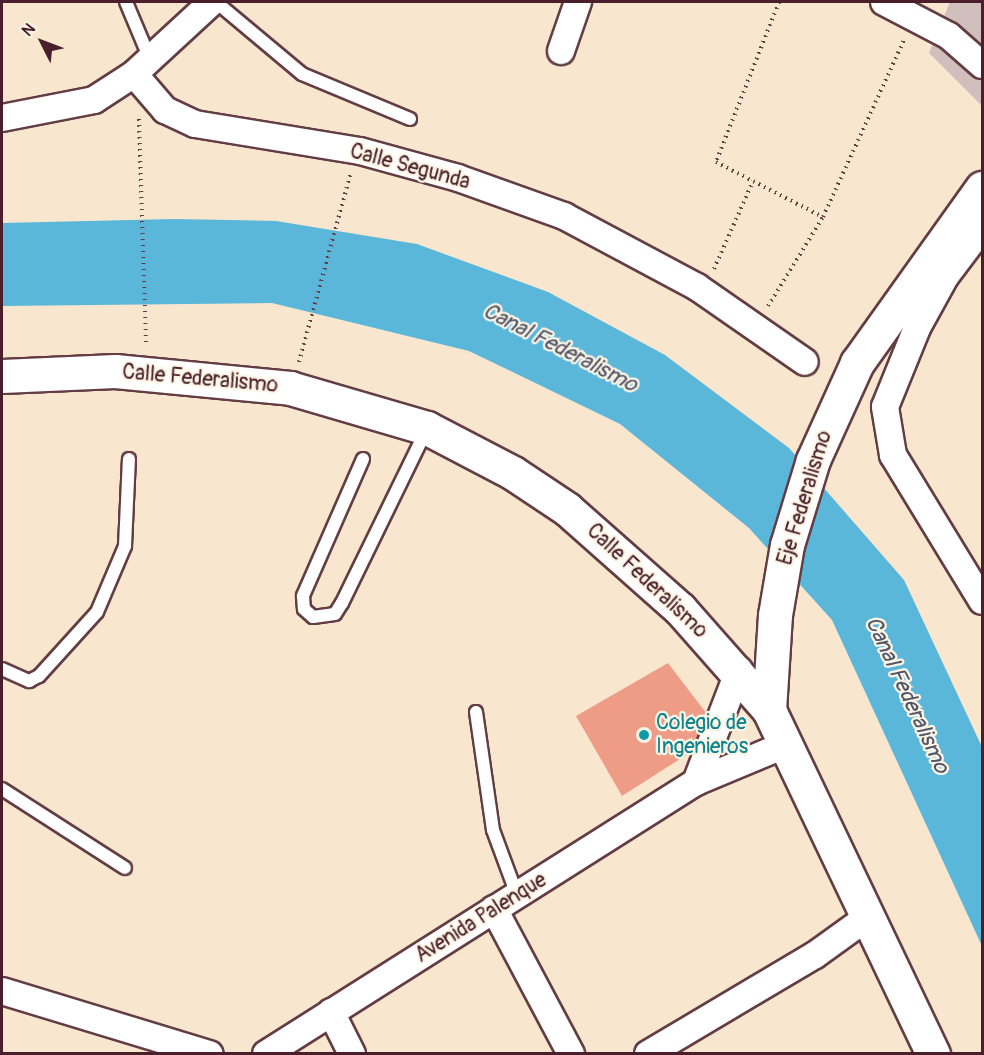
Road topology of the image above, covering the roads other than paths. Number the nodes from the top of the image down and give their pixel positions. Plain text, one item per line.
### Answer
1 (126, 2) edge
2 (214, 2) edge
3 (578, 2) edge
4 (884, 2) edge
5 (561, 51) dead end
6 (982, 65) edge
7 (142, 67) junction
8 (2, 118) edge
9 (410, 119) dead end
10 (982, 188) edge
11 (982, 228) edge
12 (805, 362) dead end
13 (2, 376) edge
14 (427, 428) junction
15 (129, 459) dead end
16 (363, 459) dead end
17 (982, 601) edge
18 (2, 669) edge
19 (739, 670) junction
20 (769, 710) junction
21 (476, 712) dead end
22 (785, 745) junction
23 (696, 782) junction
24 (2, 789) edge
25 (125, 868) dead end
26 (517, 895) junction
27 (494, 909) junction
28 (869, 915) junction
29 (2, 991) edge
30 (331, 1012) junction
31 (210, 1053) edge
32 (266, 1053) edge
33 (352, 1053) edge
34 (571, 1053) edge
35 (648, 1053) edge
36 (933, 1053) edge

1 - 7 lane
2 - 7 street
2 - 9 lane
3 - 5 street
4 - 6 street
7 - 8 street
7 - 12 street, Calle Segunda
10 - 20 main road, Eje Federalismo
11 - 17 street
13 - 14 main road, Calle Federalismo
14 - 16 lane
14 - 19 main road, Calle Federalismo
15 - 18 lane
19 - 20 main road, Calle Federalismo
19 - 23 street
20 - 22 main road, Calle Federalismo
21 - 26 lane
22 - 23 street, Avenida Palenque
22 - 28 main road, Calle Federalismo
23 - 26 street, Avenida Palenque
24 - 25 lane
26 - 27 street, Avenida Palenque
27 - 30 street, Avenida Palenque
27 - 34 street
28 - 35 street
28 - 36 main road, Calle Federalismo
29 - 31 street
30 - 32 street, Avenida Palenque
30 - 33 street

